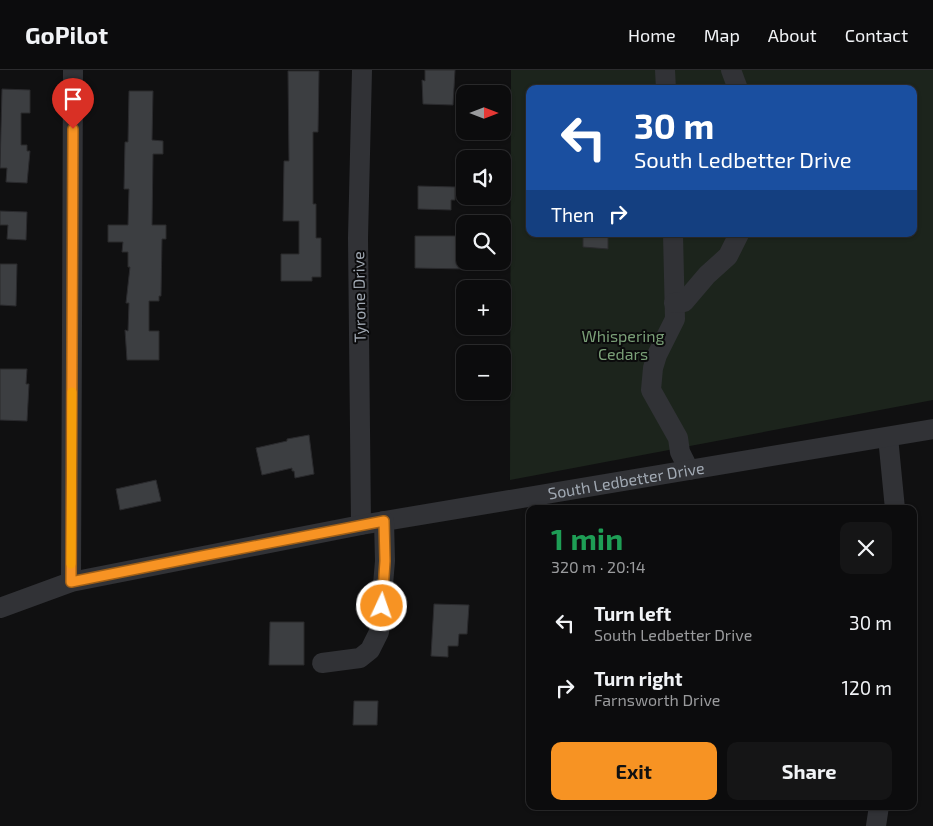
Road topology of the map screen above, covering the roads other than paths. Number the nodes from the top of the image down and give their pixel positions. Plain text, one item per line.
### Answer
1 (73, 70) edge
2 (362, 70) edge
3 (665, 70) edge
4 (731, 70) edge
5 (666, 85) edge
6 (737, 85) edge
7 (673, 237) edge
8 (738, 237) edge
9 (674, 303) junction
10 (933, 429) edge
11 (888, 437) junction
12 (689, 470) junction
13 (895, 505) edge
14 (384, 521) junction
15 (361, 525) junction
16 (71, 582) junction
17 (0, 608) edge
18 (322, 663) dead end
19 (878, 810) edge
20 (876, 826) edge

1 - 16 street
2 - 15 street, Tyrone Drive
3 - 5 street
4 - 6 street
7 - 9 street
8 - 9 street
9 - 12 street
10 - 11 street, South Ledbetter Drive
11 - 12 street, South Ledbetter Drive
11 - 13 street
12 - 14 street, South Ledbetter Drive
14 - 15 street, South Ledbetter Drive
14 - 18 street
15 - 16 street, South Ledbetter Drive
16 - 17 street, South Ledbetter Drive
19 - 20 street

